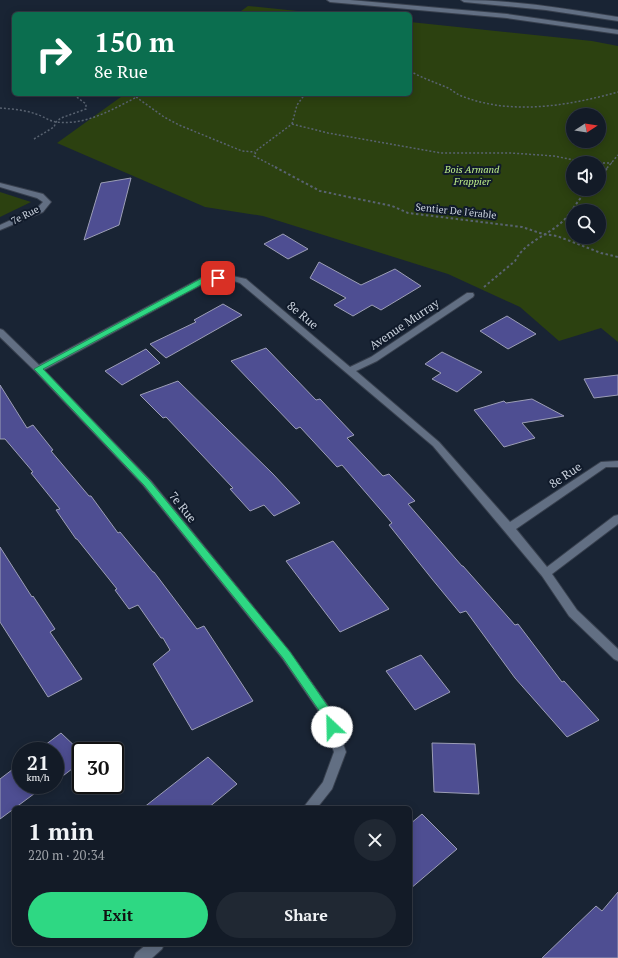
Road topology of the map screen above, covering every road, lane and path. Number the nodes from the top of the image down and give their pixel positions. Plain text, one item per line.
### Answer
1 (330, 0) edge
2 (464, 0) edge
3 (618, 19) edge
4 (618, 32) edge
5 (412, 73) edge
6 (618, 92) edge
7 (75, 96) edge
8 (304, 96) edge
9 (136, 97) joint
10 (0, 108) edge
11 (56, 122) junction
12 (292, 124) junction
13 (34, 139) dead end
14 (255, 152) junction
15 (618, 155) edge
16 (566, 158) edge
17 (606, 163) edge
18 (613, 163) junction
19 (606, 170) edge
20 (0, 185) edge
21 (581, 196) edge
22 (0, 228) edge
23 (543, 234) junction
24 (618, 257) edge
25 (481, 289) dead end
26 (470, 295) dead end
27 (0, 332) edge
28 (38, 369) junction
29 (350, 371) junction
30 (618, 464) edge
31 (618, 519) edge
32 (509, 528) junction
33 (546, 573) junction
34 (618, 656) edge
35 (311, 806) edge
36 (155, 946) edge
37 (141, 958) edge

1 - 4 street
2 - 3 street
5 - 6 path
7 - 11 path
8 - 12 path
9 - 11 path
9 - 14 path
10 - 11 path
11 - 13 path
12 - 14 path
12 - 16 path
14 - 23 path, Sentier De l'érable
15 - 18 path
17 - 18 path
18 - 19 path
20 - 22 street, 7e Rue
21 - 23 path
23 - 24 path, Sentier De l'érable
23 - 25 path
26 - 29 street, Avenue Murray
27 - 28 street, 7e Rue
28 - 29 street, 8e Rue
28 - 35 street, 7e Rue
29 - 32 street, 8e Rue
30 - 32 street, 8e Rue
31 - 33 street
32 - 33 street, 8e Rue
33 - 34 street, 8e Rue
36 - 37 street

